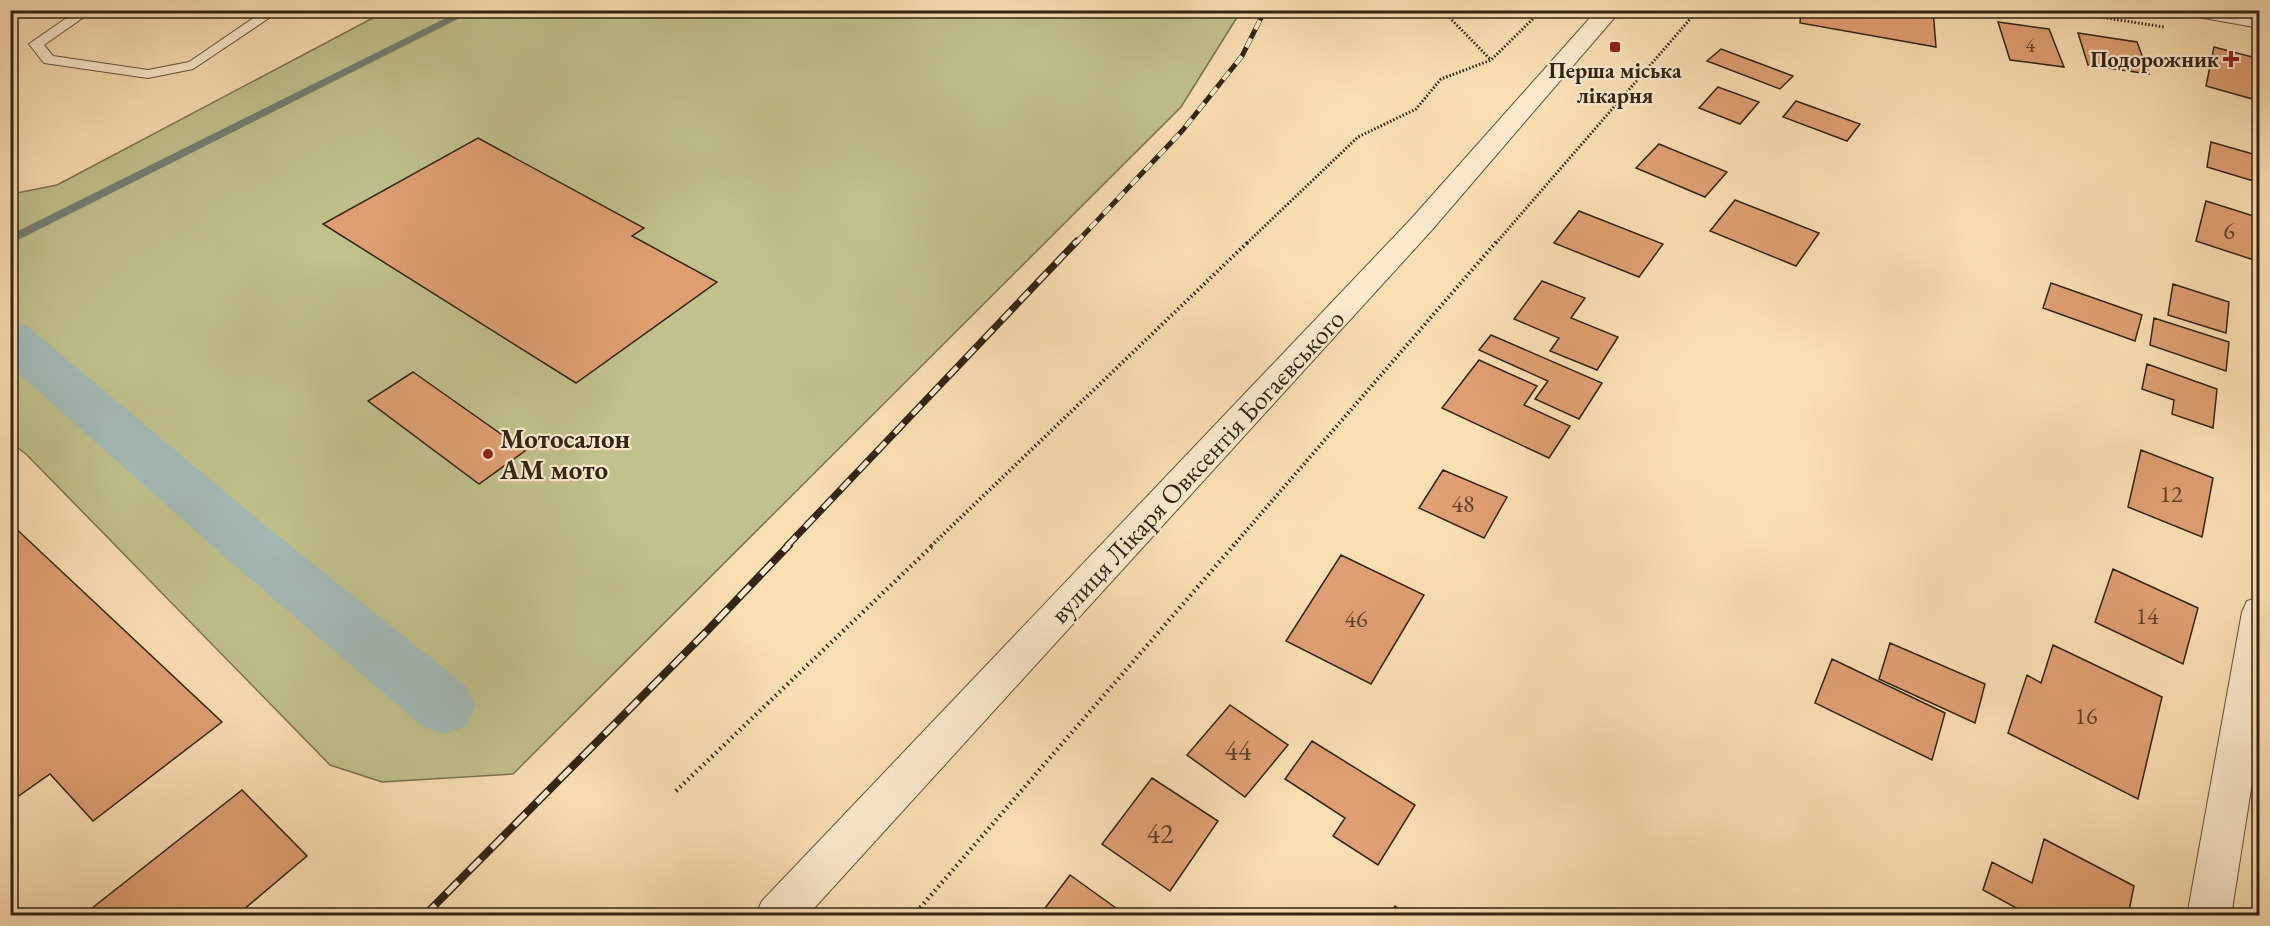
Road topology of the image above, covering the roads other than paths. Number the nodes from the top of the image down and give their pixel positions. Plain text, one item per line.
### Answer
1 (88, 10) edge
2 (275, 10) edge
3 (1610, 10) edge
4 (2198, 10) edge
5 (2259, 21) edge
6 (2259, 612) edge
7 (777, 915) edge
8 (2209, 915) edge

1 - 2 lane
3 - 7 street, вулиця Лікаря Овксентія Богаєвського
4 - 5 street
6 - 8 street

